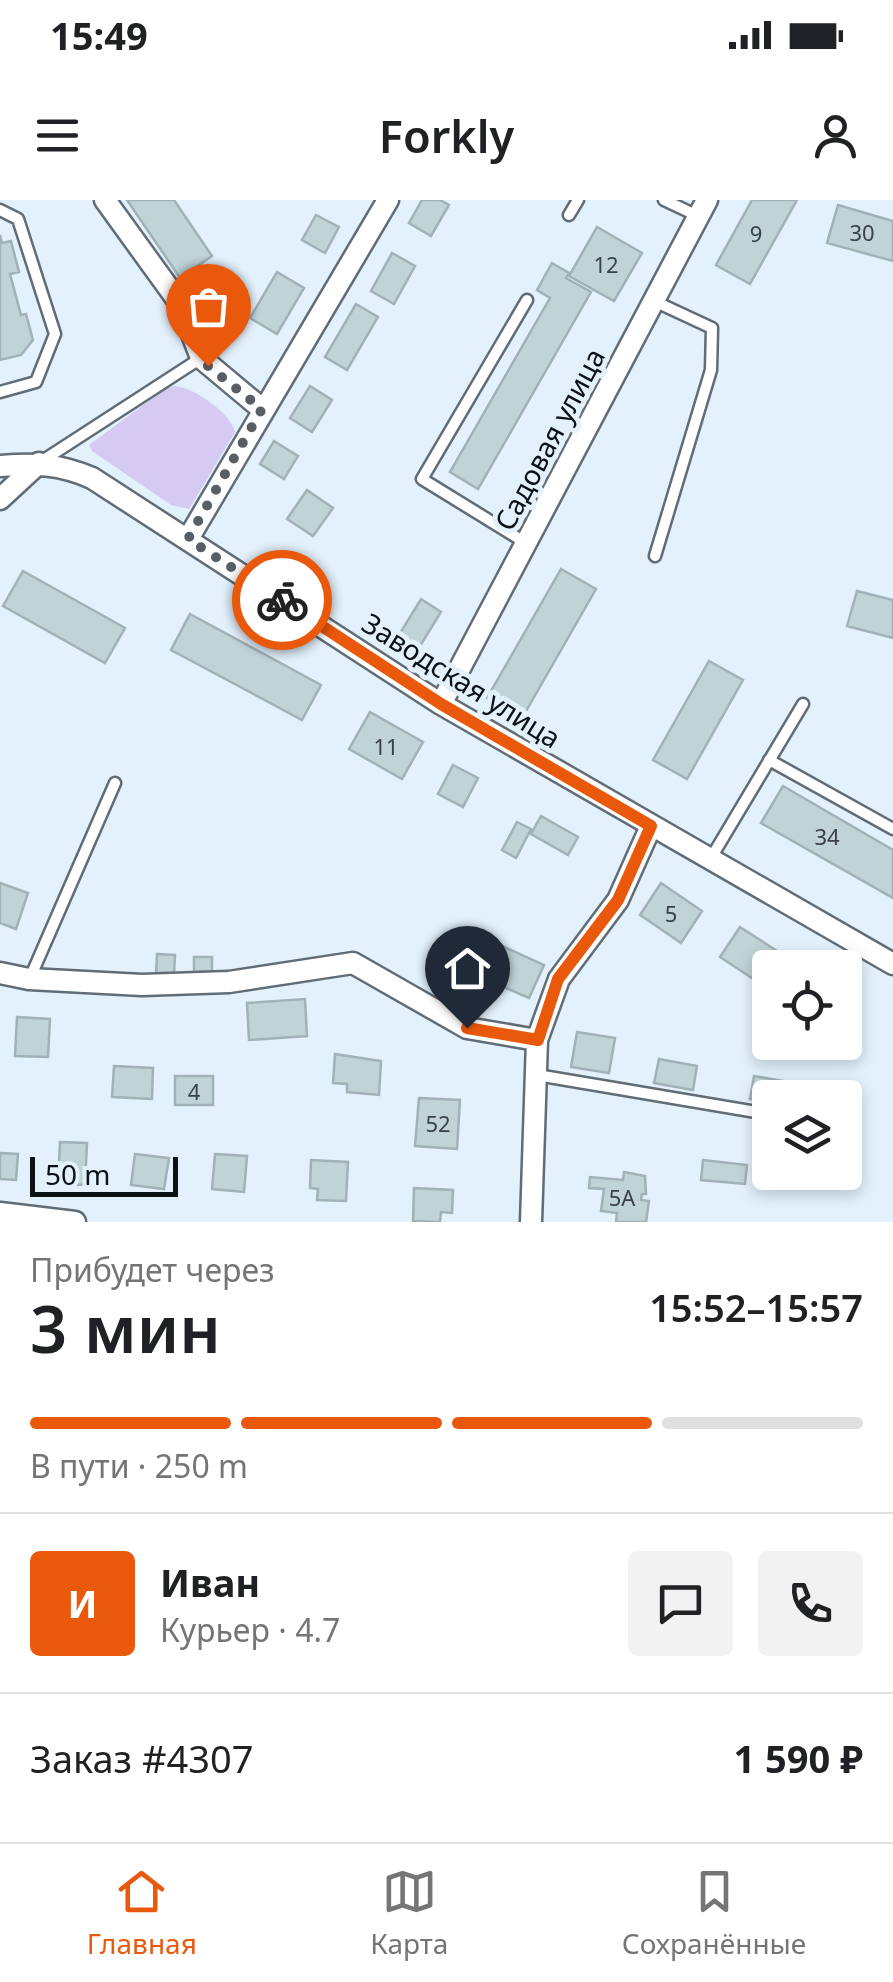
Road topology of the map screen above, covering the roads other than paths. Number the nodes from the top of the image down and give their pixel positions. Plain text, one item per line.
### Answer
1 (105, 200) edge
2 (388, 200) edge
3 (578, 200) edge
4 (664, 200) edge
5 (702, 208) edge
6 (0, 210) edge
7 (568, 215) dead end
8 (527, 300) dead end
9 (654, 300) junction
10 (201, 358) junction
11 (0, 392) edge
12 (262, 409) junction
13 (40, 463) junction
14 (0, 466) edge
15 (0, 499) edge
16 (188, 539) junction
17 (526, 543) junction
18 (655, 556) dead end
19 (441, 704) junction
20 (803, 704) dead end
21 (769, 760) junction
22 (115, 782) dead end
23 (651, 826) junction
24 (893, 829) edge
25 (711, 858) junction
26 (893, 964) edge
27 (0, 973) edge
28 (30, 979) junction
29 (538, 1040) junction
30 (536, 1074) junction
31 (752, 1111) edge
32 (0, 1213) edge
33 (75, 1222) edge
34 (531, 1222) edge

1 - 10 street
2 - 12 street
3 - 7 lane
4 - 5 lane
5 - 9 street, Садовая улица
6 - 11 lane
8 - 17 lane
9 - 17 street, Садовая улица
9 - 18 lane
10 - 12 street
10 - 13 lane
12 - 16 street
13 - 14 street, Заводская улица
13 - 15 street
13 - 16 street, Заводская улица
16 - 19 street, Заводская улица
17 - 19 street, Садовая улица
19 - 23 street, Заводская улица
20 - 21 lane
21 - 24 lane
21 - 25 lane
22 - 28 lane
23 - 25 street, Заводская улица
23 - 29 street
25 - 26 street, Заводская улица
27 - 28 street
28 - 29 street
29 - 30 street
30 - 31 lane
30 - 34 street
32 - 33 street

